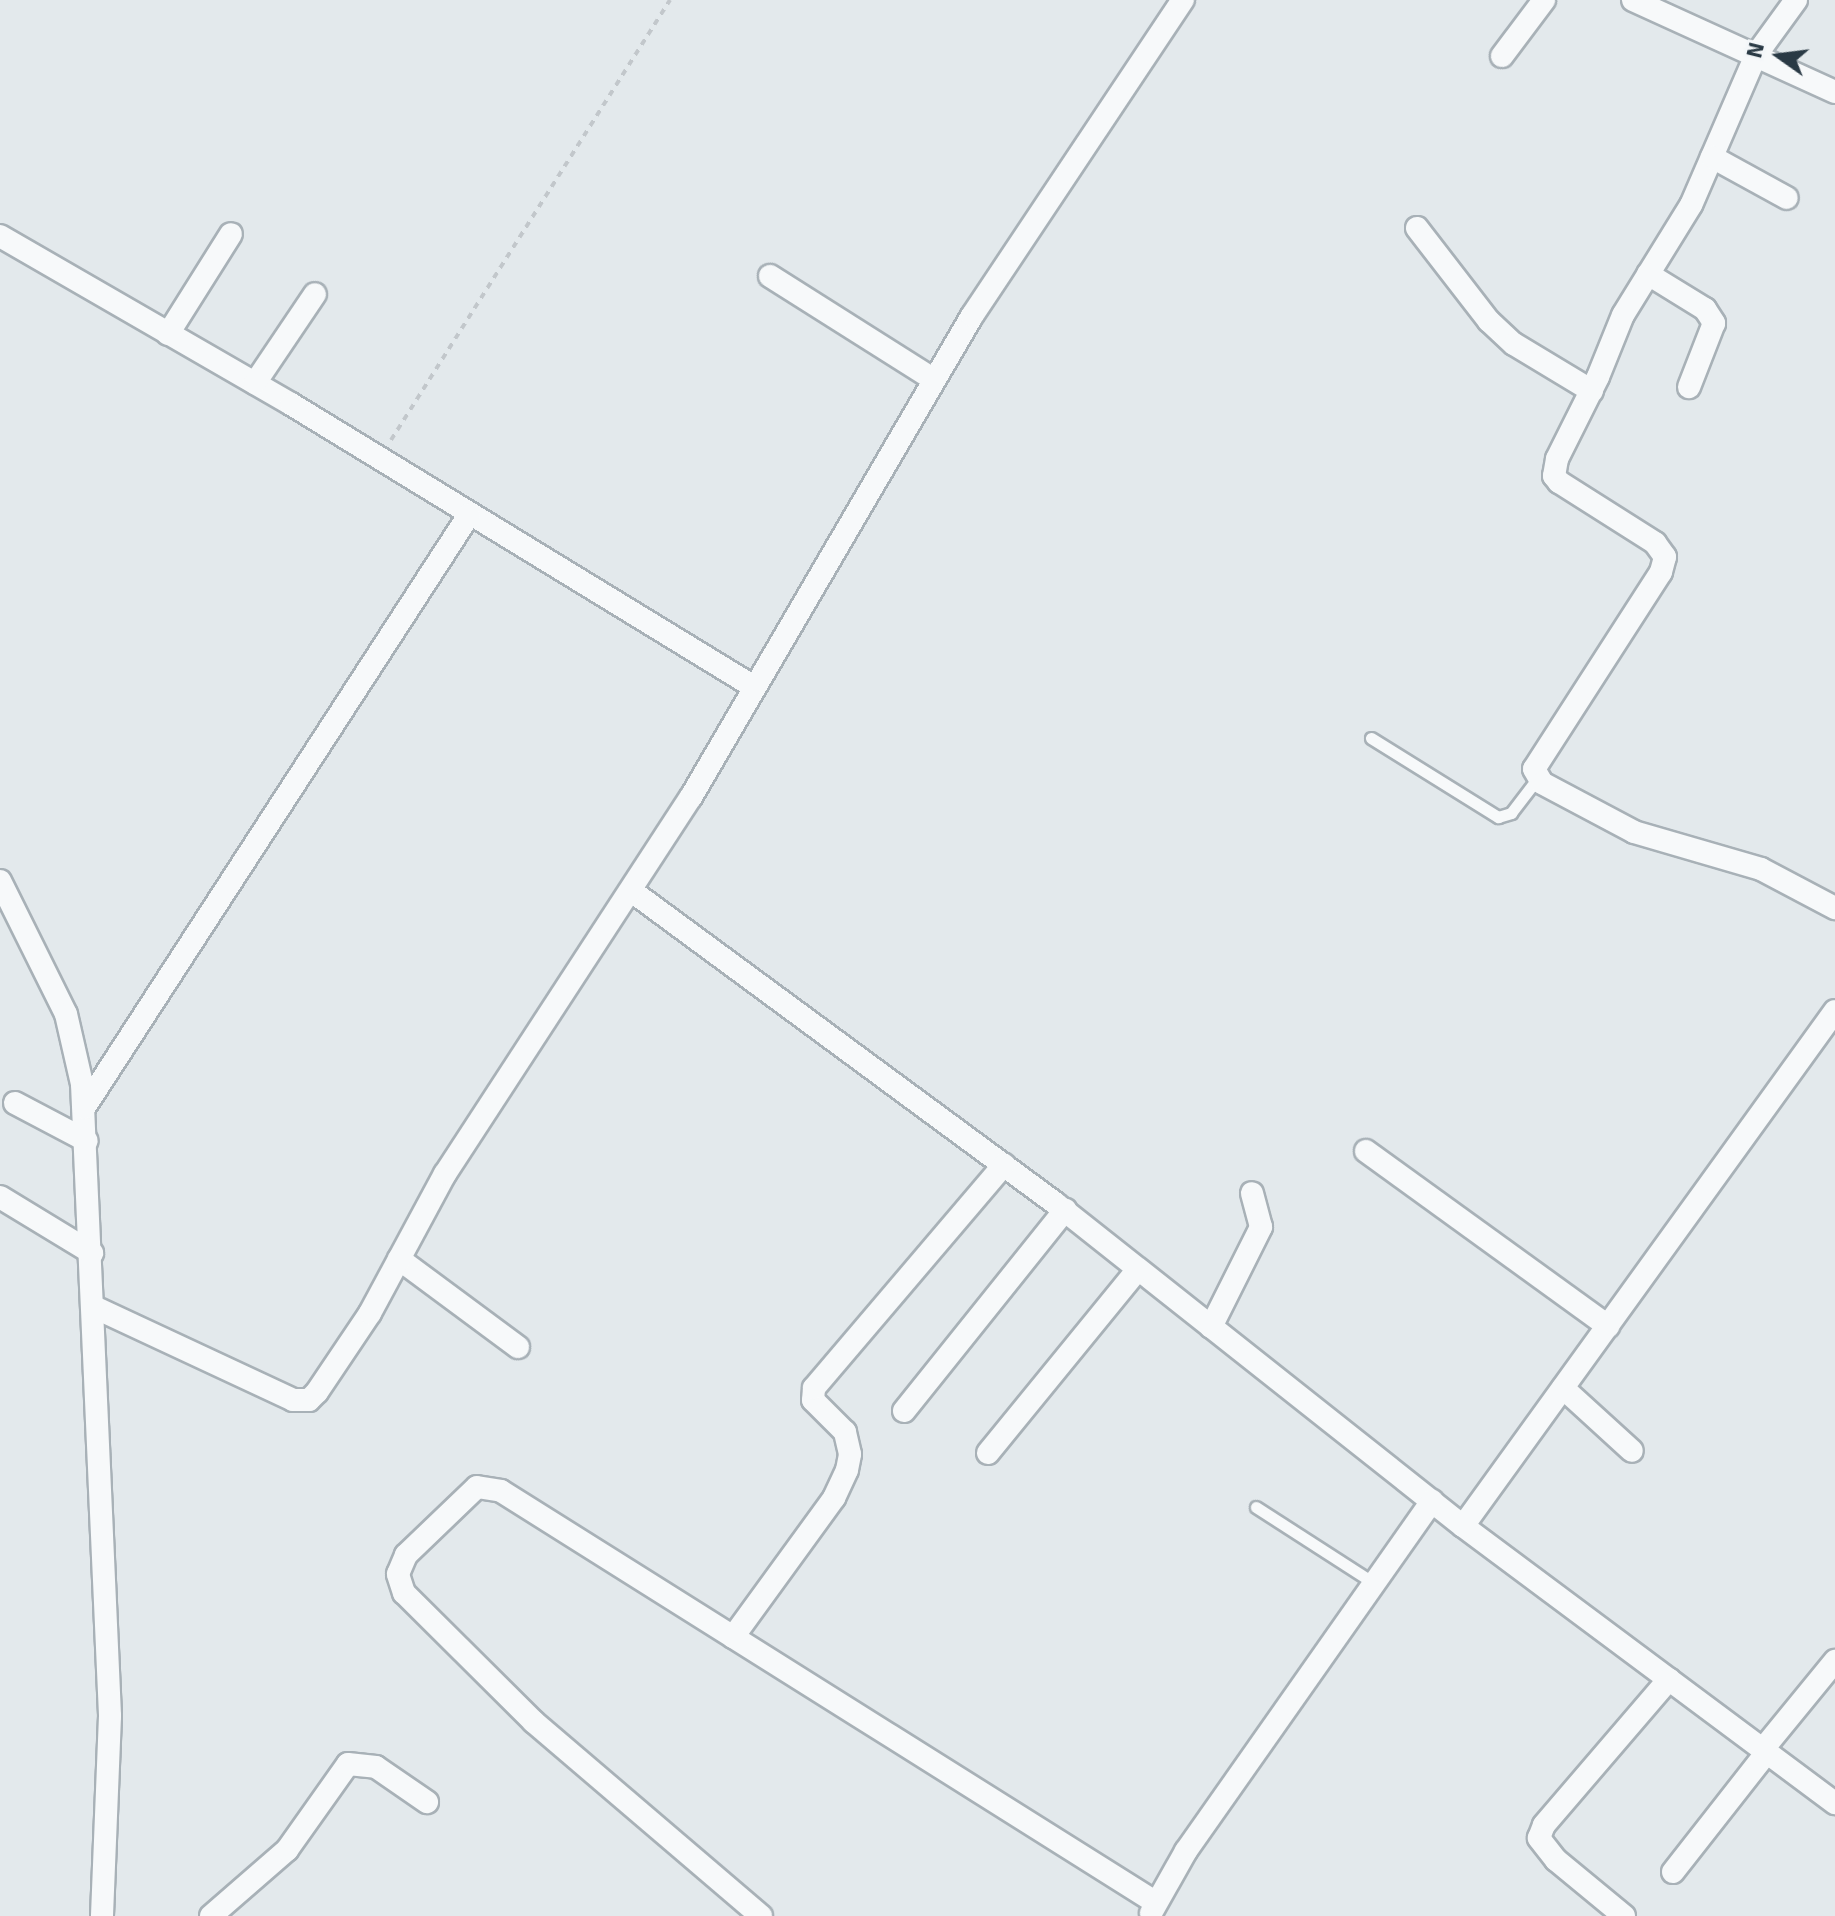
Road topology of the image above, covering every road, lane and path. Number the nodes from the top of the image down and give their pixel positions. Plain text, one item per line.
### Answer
1 (670, 0) edge
2 (1183, 0) edge
3 (1544, 0) edge
4 (1633, 0) edge
5 (1796, 0) edge
6 (1756, 55) junction
7 (1502, 56) dead end
8 (1835, 92) edge
9 (1712, 157) junction
10 (1787, 198) dead end
11 (1417, 228) dead end
12 (231, 234) dead end
13 (0, 236) edge
14 (1648, 274) junction
15 (770, 276) dead end
16 (315, 294) dead end
17 (168, 334) junction
18 (933, 379) junction
19 (255, 383) junction
20 (1689, 387) dead end
21 (1592, 391) junction
22 (379, 459) junction
23 (469, 515) junction
24 (754, 687) junction
25 (1371, 738) dead end
26 (1537, 779) junction
27 (0, 881) edge
28 (633, 892) junction
29 (1835, 908) edge
30 (1835, 1011) edge
31 (15, 1103) dead end
32 (84, 1108) junction
33 (87, 1141) junction
34 (1366, 1151) dead end
35 (1004, 1165) junction
36 (1252, 1193) dead end
37 (0, 1197) edge
38 (1065, 1210) junction
39 (92, 1253) junction
40 (399, 1259) junction
41 (1138, 1269) junction
42 (94, 1307) junction
43 (1608, 1326) junction
44 (1211, 1327) junction
45 (518, 1347) dead end
46 (1563, 1388) junction
47 (904, 1411) dead end
48 (1632, 1451) dead end
49 (988, 1453) dead end
50 (1432, 1501) junction
51 (1256, 1507) dead end
52 (1463, 1526) junction
53 (1374, 1583) junction
54 (733, 1637) junction
55 (1835, 1661) edge
56 (1669, 1679) junction
57 (1765, 1751) junction
58 (427, 1802) dead end
59 (1835, 1803) edge
60 (1673, 1872) dead end
61 (1153, 1909) edge
62 (102, 1916) edge
63 (211, 1916) edge
64 (761, 1916) edge
65 (1624, 1916) edge

1 - 22 path
2 - 18 street
3 - 7 street
4 - 6 street
5 - 6 street
6 - 8 street
6 - 9 street
9 - 10 street
9 - 14 street
11 - 21 street
12 - 17 street
13 - 17 street
14 - 20 street
14 - 21 street
15 - 18 street
16 - 19 street
17 - 19 street
18 - 24 street
19 - 22 street
21 - 26 street
22 - 23 street
23 - 24 street
23 - 32 street
24 - 28 street
25 - 26 lane
26 - 29 street
27 - 32 street
28 - 35 street
28 - 40 street
30 - 43 street
31 - 33 street
32 - 33 street
33 - 39 street
34 - 43 street
35 - 38 street
35 - 54 street
36 - 44 street
37 - 39 street
38 - 41 street
38 - 47 street
39 - 42 street
40 - 42 street
40 - 45 street
41 - 44 street
41 - 49 street
42 - 62 street
43 - 46 street
44 - 50 street
46 - 48 street
46 - 52 street
50 - 52 street
50 - 53 street
51 - 53 lane
52 - 56 street
53 - 61 street
54 - 61 street
54 - 64 street
55 - 57 street
56 - 57 street
56 - 65 street
57 - 59 street
57 - 60 street
58 - 63 street

